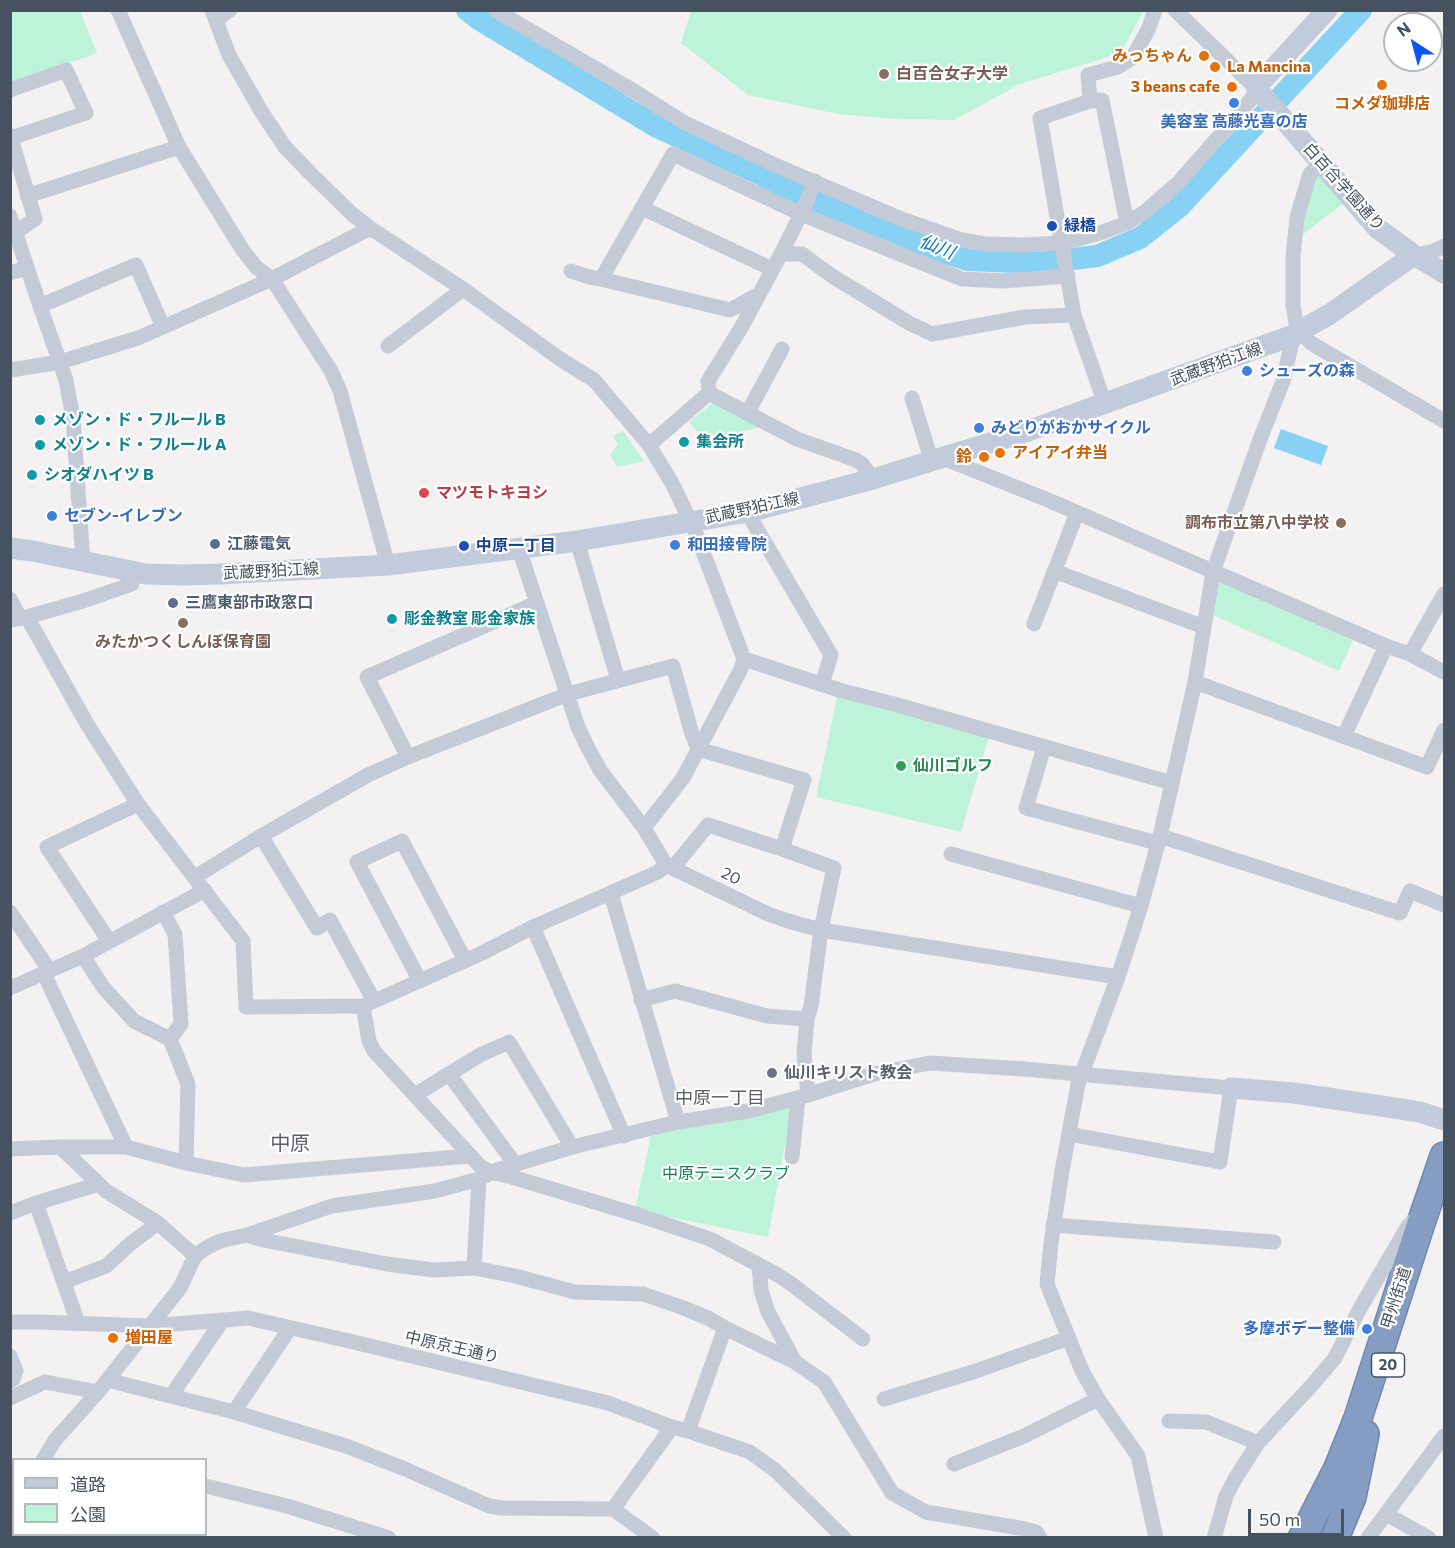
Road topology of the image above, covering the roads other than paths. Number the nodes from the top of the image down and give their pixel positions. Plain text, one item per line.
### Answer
1 (118, 10) edge
2 (230, 10) edge
3 (495, 10) edge
4 (1155, 10) edge
5 (1175, 10) edge
6 (1327, 10) edge
7 (214, 15) edge
8 (10, 90) edge
9 (1259, 91) junction
10 (1090, 100) junction
11 (11, 137) edge
12 (178, 147) junction
13 (1321, 162) junction
14 (813, 185) junction
15 (27, 196) junction
16 (642, 208) junction
17 (802, 211) junction
18 (10, 216) edge
19 (1127, 223) junction
20 (370, 228) junction
21 (16, 232) junction
22 (1063, 246) junction
23 (1444, 246) edge
24 (781, 254) junction
25 (1414, 255) junction
26 (27, 268) junction
27 (771, 269) junction
28 (571, 271) dead end
29 (10, 273) edge
30 (1444, 273) edge
31 (1068, 276) junction
32 (272, 279) junction
33 (601, 279) junction
34 (463, 289) junction
35 (759, 294) junction
36 (40, 306) junction
37 (1074, 315) junction
38 (163, 327) junction
39 (1298, 333) junction
40 (388, 346) dead end
41 (782, 349) dead end
42 (60, 362) junction
43 (10, 370) edge
44 (709, 393) junction
45 (912, 398) dead end
46 (1105, 404) junction
47 (748, 412) junction
48 (1444, 421) edge
49 (649, 445) junction
50 (938, 460) junction
51 (873, 479) junction
52 (748, 512) junction
53 (1077, 513) junction
54 (691, 522) junction
55 (577, 541) junction
56 (10, 548) edge
57 (519, 549) junction
58 (84, 562) junction
59 (388, 565) junction
60 (1054, 571) junction
61 (133, 572) junction
62 (1213, 572) junction
63 (1444, 594) edge
64 (10, 599) edge
65 (537, 603) junction
66 (19, 618) edge
67 (1034, 624) dead end
68 (1204, 627) junction
69 (1386, 646) junction
70 (1410, 654) junction
71 (744, 659) junction
72 (1444, 672) edge
73 (618, 680) junction
74 (1195, 682) junction
75 (822, 684) junction
76 (568, 694) junction
77 (1444, 730) edge
78 (1344, 736) junction
79 (1044, 747) junction
80 (698, 749) junction
81 (408, 757) junction
82 (1172, 783) junction
83 (138, 804) junction
84 (644, 828) junction
85 (261, 836) junction
86 (1158, 840) junction
87 (782, 849) junction
88 (951, 854) dead end
89 (670, 867) junction
90 (195, 877) junction
91 (205, 890) junction
92 (610, 894) junction
93 (1444, 904) edge
94 (1142, 906) junction
95 (10, 912) edge
96 (163, 912) junction
97 (533, 927) junction
98 (821, 930) junction
99 (109, 941) junction
100 (83, 956) junction
101 (465, 960) junction
102 (47, 973) junction
103 (1118, 977) junction
104 (420, 981) junction
105 (10, 988) edge
106 (641, 1000) junction
107 (368, 1004) junction
108 (807, 1019) junction
109 (170, 1039) junction
110 (449, 1074) junction
111 (1082, 1074) junction
112 (1231, 1088) junction
113 (415, 1095) junction
114 (803, 1096) junction
115 (1444, 1120) edge
116 (678, 1122) junction
117 (1069, 1134) junction
118 (624, 1136) junction
119 (60, 1147) junction
120 (126, 1147) junction
121 (572, 1147) junction
122 (10, 1149) edge
123 (470, 1156) junction
124 (1444, 1156) edge
125 (792, 1157) dead end
126 (186, 1163) junction
127 (515, 1164) junction
128 (485, 1175) junction
129 (99, 1184) junction
130 (1444, 1194) edge
131 (36, 1203) junction
132 (10, 1213) edge
133 (1421, 1222) junction
134 (158, 1223) junction
135 (1053, 1225) junction
136 (247, 1235) junction
137 (1274, 1242) dead end
138 (195, 1256) junction
139 (759, 1265) junction
140 (474, 1268) junction
141 (64, 1282) junction
142 (222, 1321) junction
143 (10, 1322) edge
144 (78, 1323) junction
145 (151, 1326) junction
146 (290, 1328) junction
147 (725, 1328) junction
148 (1069, 1338) junction
149 (863, 1340) dead end
150 (10, 1356) edge
151 (795, 1362) junction
152 (10, 1381) edge
153 (103, 1386) junction
154 (171, 1396) junction
155 (10, 1398) edge
156 (884, 1399) dead end
157 (1098, 1399) junction
158 (234, 1412) junction
159 (1169, 1421) dead end
160 (672, 1427) junction
161 (688, 1431) junction
162 (1258, 1443) junction
163 (1442, 1443) edge
164 (44, 1458) edge
165 (954, 1464) dead end
166 (207, 1486) edge
167 (613, 1509) junction
168 (1386, 1514) junction
169 (389, 1538) edge
170 (653, 1538) edge
171 (844, 1538) edge
172 (1040, 1538) edge
173 (1155, 1538) edge
174 (1214, 1538) edge
175 (1302, 1538) edge
176 (1335, 1538) edge
177 (1368, 1538) edge
178 (1429, 1538) edge

1 - 12 street
2 - 7 street
3 - 14 street
4 - 10 street
5 - 9 street
6 - 9 main road
7 - 20 street
8 - 11 street
9 - 13 main road, 白百合学園通り
9 - 19 street
10 - 19 street
10 - 22 street
11 - 15 street
12 - 15 street
12 - 32 street
13 - 25 main road, 白百合学園通り
13 - 39 street
14 - 17 street
14 - 22 street
15 - 21 street
16 - 17 street
16 - 27 street
16 - 33 street
17 - 24 street
17 - 31 street
18 - 21 street
19 - 22 street
20 - 32 street
20 - 34 street
21 - 26 street
22 - 31 street
23 - 25 street
24 - 27 street
24 - 37 street
25 - 30 main road
25 - 39 main road, 武蔵野狛江線
26 - 29 street
26 - 36 street
27 - 35 street
28 - 33 street
31 - 37 street
32 - 38 street
32 - 59 street
33 - 35 street
34 - 40 street
34 - 49 street
35 - 44 street
36 - 38 street
36 - 42 street
37 - 46 street
38 - 42 street
39 - 46 main road, 武蔵野狛江線
39 - 48 street
39 - 62 street
41 - 47 street
42 - 43 street
42 - 58 street
44 - 47 street
44 - 49 street
45 - 50 street
46 - 50 main road, 武蔵野狛江線
47 - 51 street
49 - 54 street
50 - 51 main road, 武蔵野狛江線
50 - 53 street
51 - 52 main road, 武蔵野狛江線
52 - 54 main road, 武蔵野狛江線
52 - 75 street
53 - 60 street
53 - 62 street
54 - 55 main road, 武蔵野狛江線
54 - 71 street
55 - 57 main road, 武蔵野狛江線
55 - 73 street
56 - 58 main road, 武蔵野狛江線
57 - 59 main road, 武蔵野狛江線
57 - 65 street
58 - 61 main road, 武蔵野狛江線
59 - 61 main road, 武蔵野狛江線
60 - 67 street
60 - 68 street
61 - 66 street
62 - 68 street
62 - 69 street
63 - 70 street
64 - 66 street
65 - 76 street
65 - 81 street
66 - 83 street
68 - 74 street
69 - 70 street
69 - 78 street
70 - 72 street
71 - 75 street
71 - 80 street
73 - 76 street
73 - 80 street
74 - 78 street
74 - 82 street
75 - 79 street
76 - 81 street
76 - 84 street
77 - 78 street
79 - 82 street
79 - 86 street
80 - 84 street
80 - 87 street
81 - 85 street
82 - 86 street
83 - 90 street
83 - 99 street
84 - 89 street
85 - 90 street
85 - 107 street
86 - 93 street
86 - 94 street
87 - 89 street
87 - 98 street
88 - 94 street
89 - 92 street
89 - 98 street, 20
90 - 91 street
91 - 96 street
91 - 107 street
92 - 97 street
92 - 106 street
94 - 103 street
95 - 102 street
96 - 99 street
96 - 109 street
97 - 101 street
97 - 118 street
98 - 103 street, 20
98 - 108 street
99 - 100 street
100 - 102 street
100 - 109 street
101 - 104 street
101 - 104 street
102 - 105 street
102 - 120 street
103 - 111 street
104 - 107 street
106 - 108 street
106 - 116 street
107 - 113 street
108 - 114 street
109 - 126 street
110 - 113 street
110 - 121 street
110 - 127 street
111 - 112 street
111 - 114 street
111 - 117 street
112 - 115 main road
112 - 117 street
113 - 123 street
114 - 116 street
114 - 125 street
116 - 118 street
117 - 135 street
118 - 121 street
119 - 120 street
119 - 122 street
119 - 129 street
120 - 126 street
121 - 127 street
123 - 126 street
123 - 128 street
124 - 133 highway, 甲州街道 / 20
127 - 128 street
128 - 136 street
128 - 139 street
128 - 140 street
129 - 131 street
129 - 134 street
130 - 176 highway, 甲州街道 / 20
131 - 132 street
131 - 141 street
133 - 162 street
133 - 175 highway, 甲州街道 / 20
134 - 138 street
134 - 141 street
135 - 137 street
135 - 148 street
136 - 138 street
136 - 140 street
138 - 145 street
139 - 149 street
139 - 151 street
140 - 147 street
141 - 144 street
142 - 145 street, 中原京王通り
142 - 146 street, 中原京王通り
142 - 154 street
143 - 144 street, 中原京王通り
144 - 145 street, 中原京王通り
145 - 153 street
146 - 158 street
146 - 160 street, 中原京王通り
147 - 151 street
147 - 161 street
148 - 156 street
148 - 157 street
150 - 152 street
151 - 172 street
153 - 154 street
153 - 155 street
153 - 164 street
154 - 158 street
157 - 165 street
157 - 173 street
158 - 167 street
159 - 162 street
160 - 161 street, 中原京王通り
160 - 167 street
161 - 171 street, 中原京王通り
162 - 174 street
163 - 168 street
166 - 169 street
167 - 170 street
168 - 177 street
168 - 178 street

